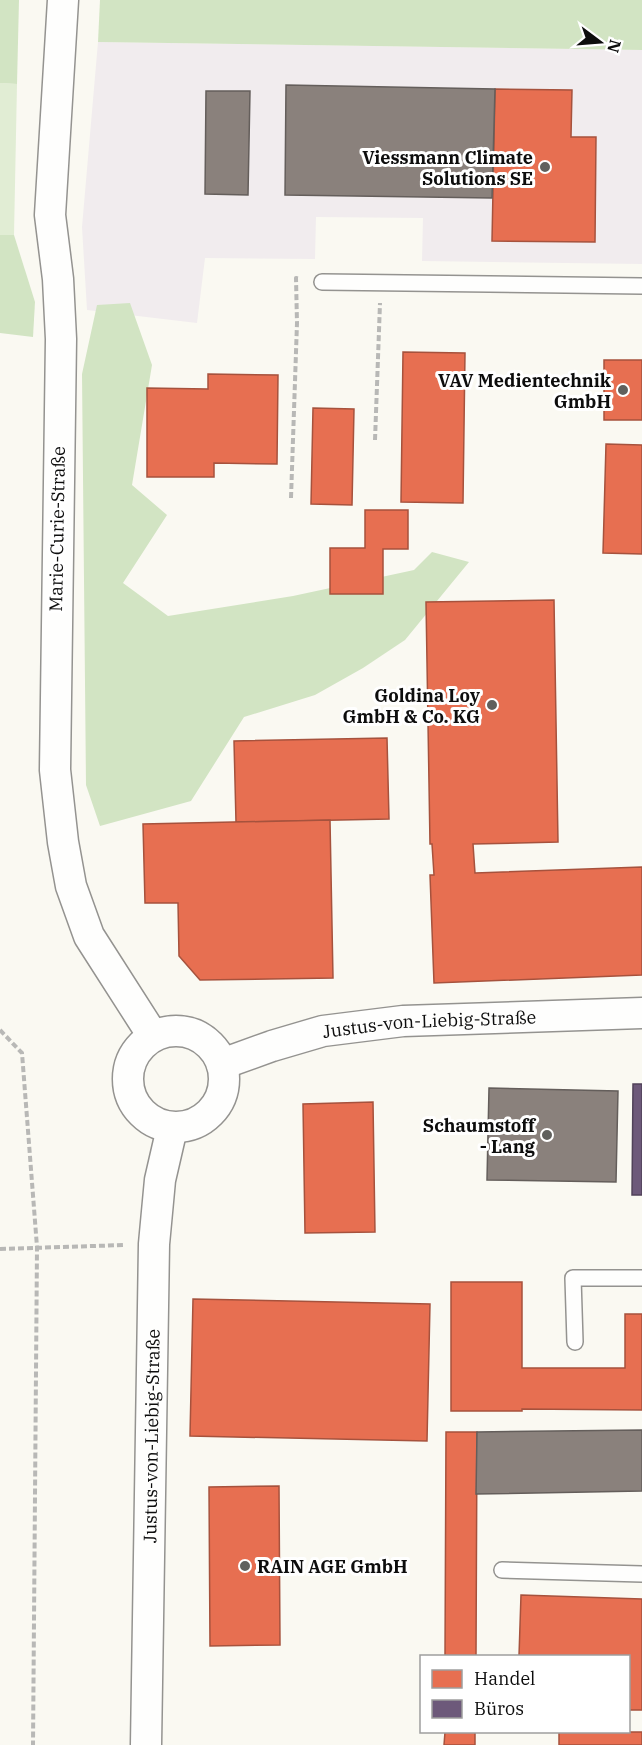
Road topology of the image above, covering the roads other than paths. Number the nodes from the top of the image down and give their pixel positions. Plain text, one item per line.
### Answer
1 (63, 0) edge
2 (322, 282) road end
3 (642, 286) edge
4 (642, 1013) edge
5 (153, 1036) junction
6 (222, 1064) junction
7 (172, 1128) junction
8 (642, 1278) edge
9 (575, 1342) dead end
10 (502, 1570) dead end
11 (642, 1574) edge
12 (146, 1745) edge

1 - 5 street, Marie-Curie-Straße
2 - 3 lane
4 - 6 street, Justus-von-Liebig-Straße
5 - 6 street
5 - 7 street
6 - 7 street
7 - 12 street, Justus-von-Liebig-Straße
8 - 9 lane
10 - 11 lane

